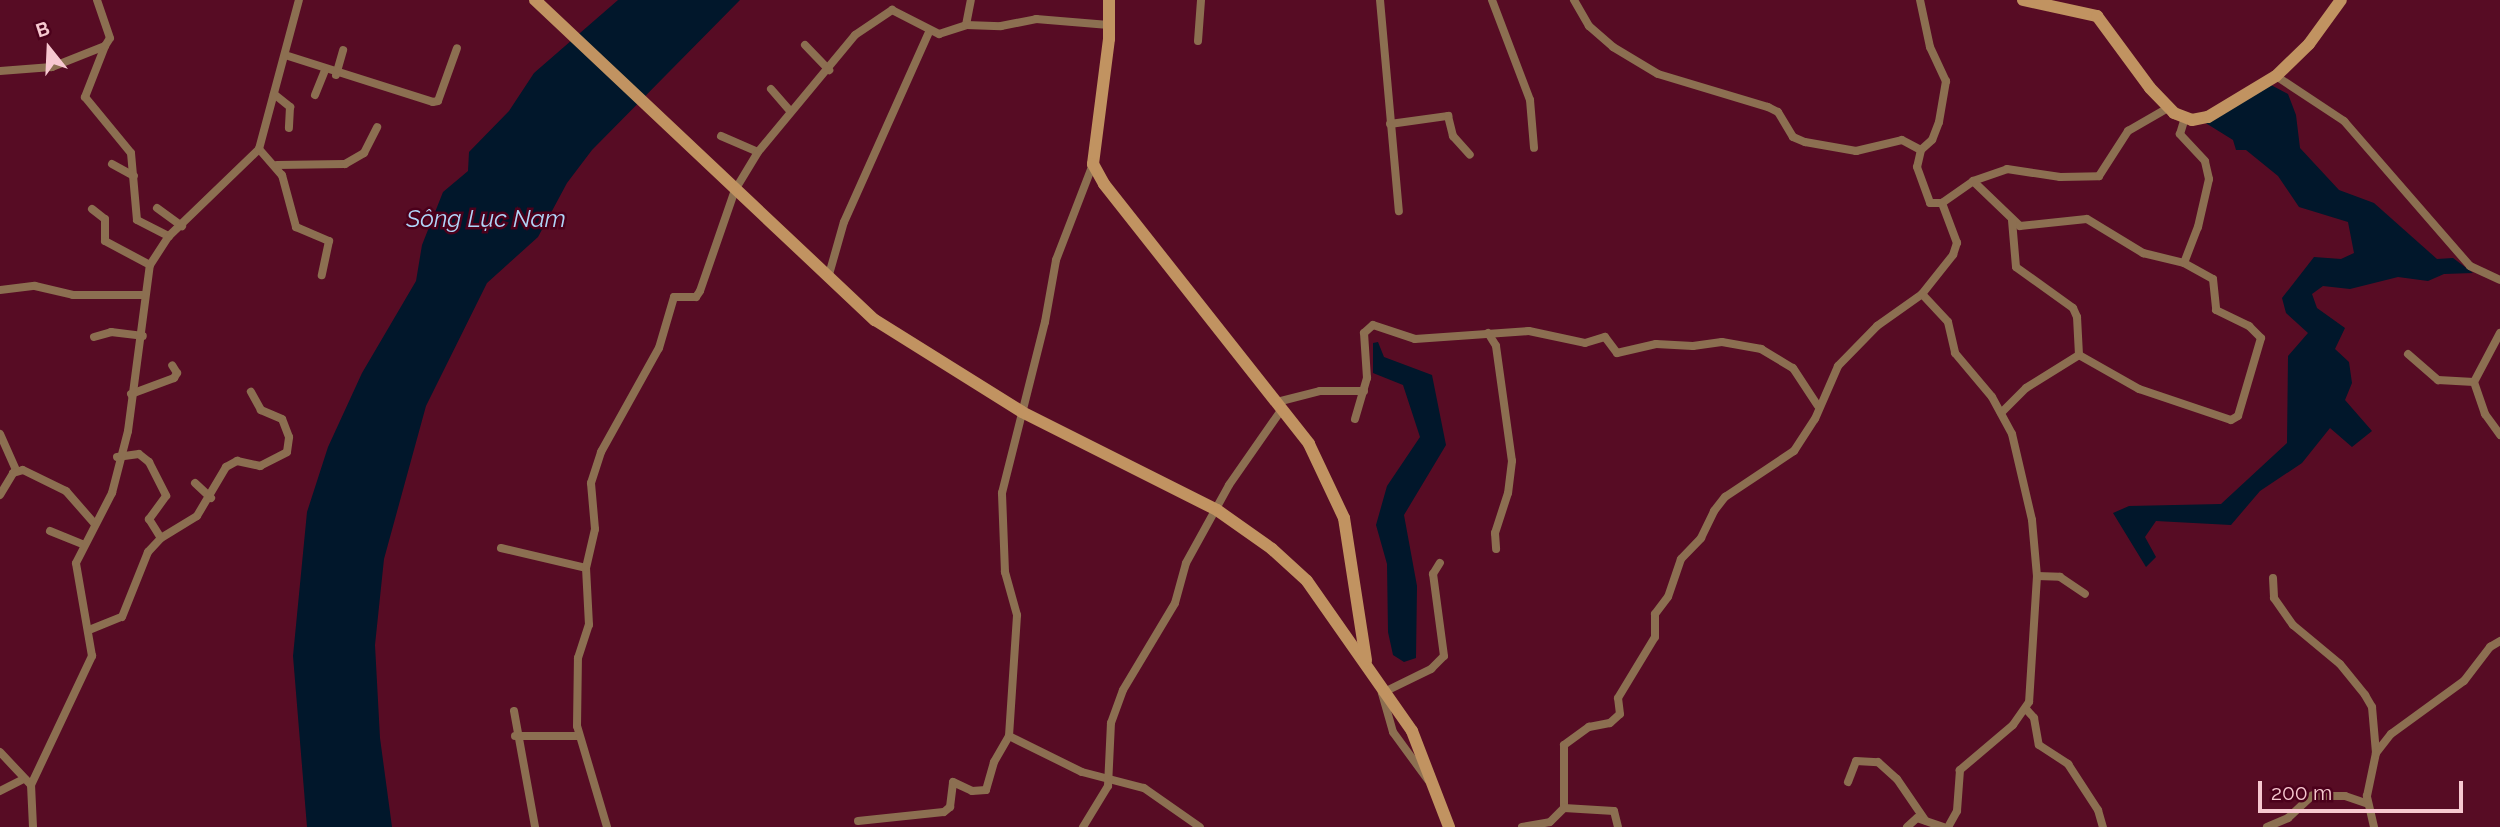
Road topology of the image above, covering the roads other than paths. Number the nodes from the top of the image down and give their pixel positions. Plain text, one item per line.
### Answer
1 (97, 0) edge
2 (299, 0) edge
3 (535, 0) edge
4 (900, 0) edge
5 (971, 0) edge
6 (1109, 0) edge
7 (1201, 0) edge
8 (1380, 0) edge
9 (1492, 0) edge
10 (1574, 0) edge
11 (1920, 0) edge
12 (2023, 0) edge
13 (2341, 0) edge
14 (898, 10) junction
15 (966, 25) junction
16 (1109, 25) junction
17 (930, 30) junction
18 (1198, 41) dead end
19 (805, 45) dead end
20 (106, 46) junction
21 (457, 48) dead end
22 (342, 50) dead end
23 (285, 55) junction
24 (325, 70) junction
25 (829, 70) junction
26 (0, 71) edge
27 (336, 75) junction
28 (2276, 76) junction
29 (771, 89) dead end
30 (274, 94) junction
31 (315, 95) dead end
32 (2168, 107) junction
33 (789, 110) junction
34 (2185, 118) junction
35 (1390, 124) junction
36 (377, 127) dead end
37 (289, 128) dead end
38 (721, 136) dead end
39 (1534, 148) dead end
40 (259, 149) junction
41 (1921, 150) junction
42 (758, 152) junction
43 (1470, 155) dead end
44 (112, 164) dead end
45 (1093, 164) junction
46 (277, 165) junction
47 (134, 176) junction
48 (1973, 181) junction
49 (735, 190) junction
50 (1942, 203) junction
51 (157, 208) dead end
52 (92, 209) dead end
53 (1399, 211) dead end
54 (2012, 220) junction
55 (181, 226) junction
56 (169, 236) junction
57 (2184, 263) junction
58 (149, 265) junction
59 (322, 275) dead end
60 (828, 278) junction
61 (2500, 280) edge
62 (0, 290) edge
63 (1922, 294) junction
64 (145, 295) junction
65 (1489, 333) junction
66 (2500, 333) edge
67 (143, 336) junction
68 (94, 337) dead end
69 (2408, 354) dead end
70 (2079, 355) junction
71 (172, 365) dead end
72 (2474, 382) junction
73 (1364, 391) junction
74 (251, 392) dead end
75 (131, 394) junction
76 (1279, 406) junction
77 (1818, 406) junction
78 (1023, 412) junction
79 (2001, 414) junction
80 (1355, 419) dead end
81 (0, 434) edge
82 (2500, 435) edge
83 (117, 457) junction
84 (16, 471) junction
85 (195, 483) dead end
86 (0, 495) edge
87 (211, 498) junction
88 (1217, 509) junction
89 (94, 523) junction
90 (50, 531) dead end
91 (161, 538) junction
92 (82, 544) junction
93 (501, 548) dead end
94 (1496, 549) dead end
95 (1440, 562) dead end
96 (586, 568) junction
97 (2037, 576) junction
98 (2273, 578) dead end
99 (2085, 594) dead end
100 (89, 631) junction
101 (2500, 641) edge
102 (1368, 666) junction
103 (1382, 694) junction
104 (2026, 709) junction
105 (514, 711) dead end
106 (516, 736) junction
107 (579, 736) junction
108 (1009, 736) junction
109 (0, 752) edge
110 (2376, 753) junction
111 (27, 782) junction
112 (1109, 782) junction
113 (1847, 782) dead end
114 (0, 792) edge
115 (2368, 804) junction
116 (1563, 808) junction
117 (1925, 820) junction
118 (858, 821) dead end
119 (33, 827) edge
120 (535, 827) edge
121 (607, 827) edge
122 (1083, 827) edge
123 (1200, 827) edge
124 (1449, 827) edge
125 (1522, 827) edge
126 (1618, 827) edge
127 (1907, 827) edge
128 (1945, 827) edge
129 (2103, 827) edge
130 (2267, 827) edge
131 (2374, 827) edge

1 - 20 street
2 - 23 street
3 - 49 street
4 - 14 street
5 - 15 street
6 - 16 street
7 - 18 street
8 - 35 street
9 - 39 street
10 - 41 street
11 - 41 street
12 - 32 street
13 - 28 street
14 - 17 street
14 - 25 street
15 - 16 street
15 - 17 street
16 - 45 street
17 - 60 street
19 - 25 street
20 - 26 street
20 - 47 street
21 - 27 street
22 - 27 street
23 - 24 street
23 - 30 street
24 - 27 street
24 - 31 street
25 - 33 street
28 - 34 street
28 - 61 street
29 - 33 street
30 - 37 street
30 - 40 street
32 - 34 street
32 - 48 street
33 - 42 street
34 - 57 street
35 - 43 street
35 - 53 street
36 - 46 street
38 - 42 street
40 - 46 street
40 - 55 street
41 - 50 street
42 - 49 street
44 - 47 street
45 - 76 street
45 - 78 street
46 - 59 street
47 - 56 street
48 - 50 street
48 - 54 street
49 - 60 street
49 - 96 street
50 - 63 street
51 - 55 street
52 - 58 street
54 - 57 street
54 - 70 street
55 - 56 street
56 - 58 street
57 - 70 street
58 - 64 street
60 - 78 street
62 - 64 street
63 - 77 street
63 - 79 street
64 - 67 street
65 - 73 street
65 - 77 street
65 - 94 street
66 - 72 street
67 - 68 street
67 - 75 street
69 - 72 street
70 - 79 street
71 - 75 street
72 - 82 street
73 - 76 street
73 - 80 street
74 - 87 street
75 - 83 street
76 - 88 street
76 - 102 street
77 - 116 street
78 - 88 street
78 - 108 street
79 - 97 street
81 - 84 street
83 - 89 street
83 - 91 street
84 - 86 street
84 - 89 street
85 - 87 street
87 - 91 street
88 - 102 street
88 - 112 street
89 - 92 street
90 - 92 street
91 - 100 street
92 - 100 street
93 - 96 street
95 - 103 street
96 - 107 street
97 - 99 street
97 - 104 street
98 - 110 street
100 - 111 street
101 - 110 street
102 - 103 street
103 - 124 street
104 - 128 street
104 - 129 street
105 - 106 street
106 - 107 street
106 - 120 street
107 - 121 street
108 - 112 street
108 - 118 street
109 - 111 street
110 - 115 street
111 - 114 street
111 - 119 street
112 - 122 street
112 - 123 street
113 - 117 street
115 - 130 street
115 - 131 street
116 - 125 street
116 - 126 street
117 - 127 street
117 - 128 street

